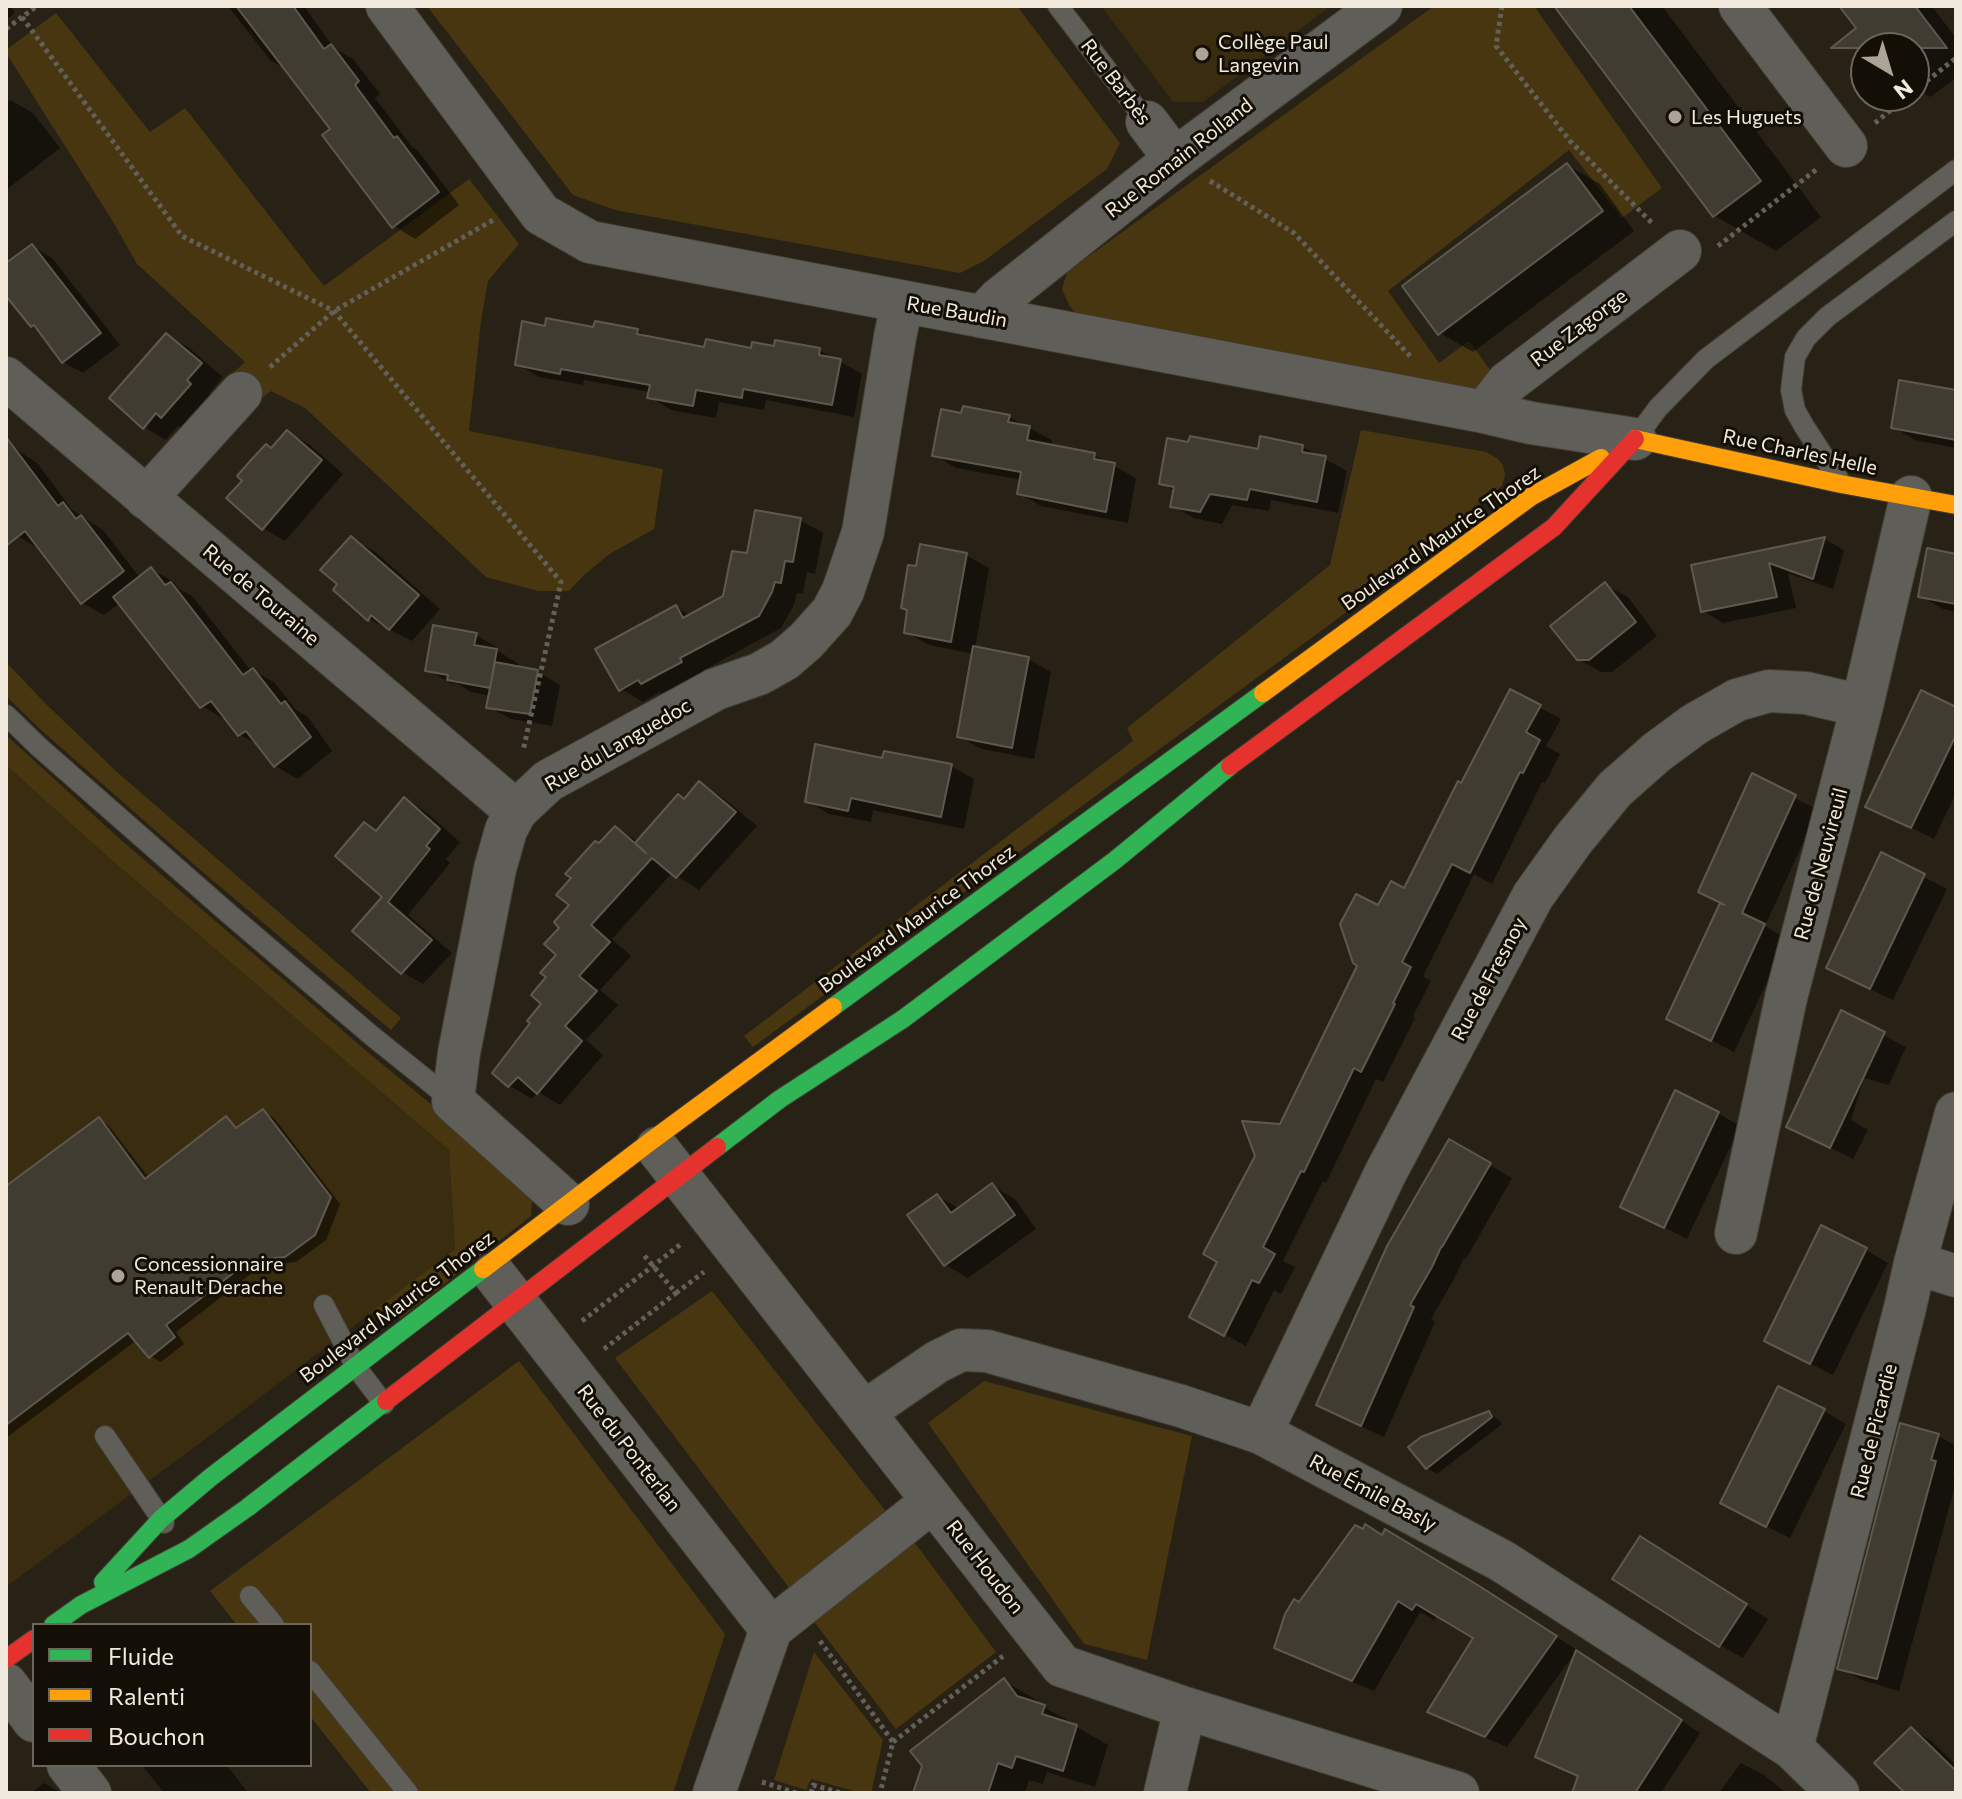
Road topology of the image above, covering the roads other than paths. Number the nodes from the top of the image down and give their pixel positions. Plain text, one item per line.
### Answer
1 (387, 6) edge
2 (1058, 6) edge
3 (1381, 6) edge
4 (1740, 6) edge
5 (1147, 122) joint
6 (1846, 146) road end
7 (1175, 159) junction
8 (1956, 170) edge
9 (1956, 221) edge
10 (1680, 251) road end
11 (902, 303) junction
12 (982, 317) junction
13 (6, 378) edge
14 (241, 393) road end
15 (1484, 412) junction
16 (1635, 439) junction
17 (1841, 484) junction
18 (1911, 497) junction
19 (146, 498) junction
20 (1956, 505) edge
21 (1862, 706) junction
22 (6, 715) edge
23 (516, 811) junction
24 (453, 1101) junction
25 (1956, 1113) edge
26 (651, 1141) junction
27 (679, 1177) junction
28 (568, 1204) junction
29 (1736, 1233) dead end
30 (1915, 1263) junction
31 (488, 1265) junction
32 (1956, 1276) edge
33 (516, 1302) junction
34 (324, 1305) dead end
35 (356, 1367) junction
36 (384, 1404) junction
37 (864, 1412) junction
38 (1261, 1433) junction
39 (105, 1436) dead end
40 (933, 1501) junction
41 (161, 1519) junction
42 (189, 1549) junction
43 (250, 1596) dead end
44 (81, 1605) junction
45 (56, 1623) edge
46 (272, 1623) edge
47 (771, 1629) junction
48 (32, 1640) edge
49 (6, 1659) edge
50 (312, 1673) edge
51 (6, 1684) edge
52 (1185, 1708) junction
53 (32, 1718) edge
54 (1792, 1748) junction
55 (70, 1767) edge
56 (90, 1793) edge
57 (408, 1793) edge
58 (714, 1793) edge
59 (1165, 1793) edge
60 (1458, 1793) edge
61 (1838, 1793) edge

1 - 11 street, Rue Baudin
2 - 5 lane, Rue Barbès
3 - 7 street, Rue Romain Rolland
4 - 6 street
5 - 7 street, Rue Barbès
7 - 12 street, Rue Romain Rolland
8 - 16 lane
9 - 17 lane
10 - 15 street, Rue Zagorge
11 - 12 street, Rue Baudin
11 - 23 street, Rue du Languedoc
12 - 15 street, Rue Baudin
13 - 19 street, Rue de Touraine
14 - 19 street
15 - 16 street, Rue Baudin
16 - 17 street, Rue Charles Helle
16 - 26 street, Boulevard Maurice Thorez
16 - 27 street, Boulevard Maurice Thorez
17 - 18 street, Rue Charles Helle
18 - 20 street, Rue Charles Helle
18 - 21 street, Rue de Neuvireuil
19 - 23 street, Rue de Touraine
21 - 29 street, Rue de Neuvireuil
21 - 38 street, Rue de Fresnoy
22 - 24 lane
23 - 24 street, Rue du Languedoc
24 - 28 street
25 - 30 street, Rue de Picardie
26 - 27 street, Rue Houdon
26 - 28 street, Boulevard Maurice Thorez
27 - 33 street, Boulevard Maurice Thorez
27 - 37 street, Rue Houdon
28 - 31 street, Boulevard Maurice Thorez
30 - 32 street
30 - 54 street, Rue de Picardie
31 - 33 street, Rue du Ponterlan
31 - 35 street, Boulevard Maurice Thorez
33 - 36 street, Boulevard Maurice Thorez
33 - 47 street, Rue du Ponterlan
34 - 35 lane
35 - 36 lane
35 - 41 street, Boulevard Maurice Thorez
36 - 42 street, Boulevard Maurice Thorez
37 - 38 street, Rue Émile Basly
37 - 40 street, Rue Houdon
38 - 54 street, Rue Émile Basly
39 - 41 lane
40 - 47 street
40 - 52 street, Rue Houdon
41 - 42 lane
41 - 44 street, Boulevard Maurice Thorez
42 - 44 street, Boulevard Maurice Thorez
43 - 46 lane
44 - 45 street, Boulevard Maurice Thorez
47 - 58 street
48 - 49 street
50 - 57 lane
51 - 53 street
52 - 59 street
52 - 60 street, Rue Houdon
54 - 61 street, Rue Émile Basly
55 - 56 street

